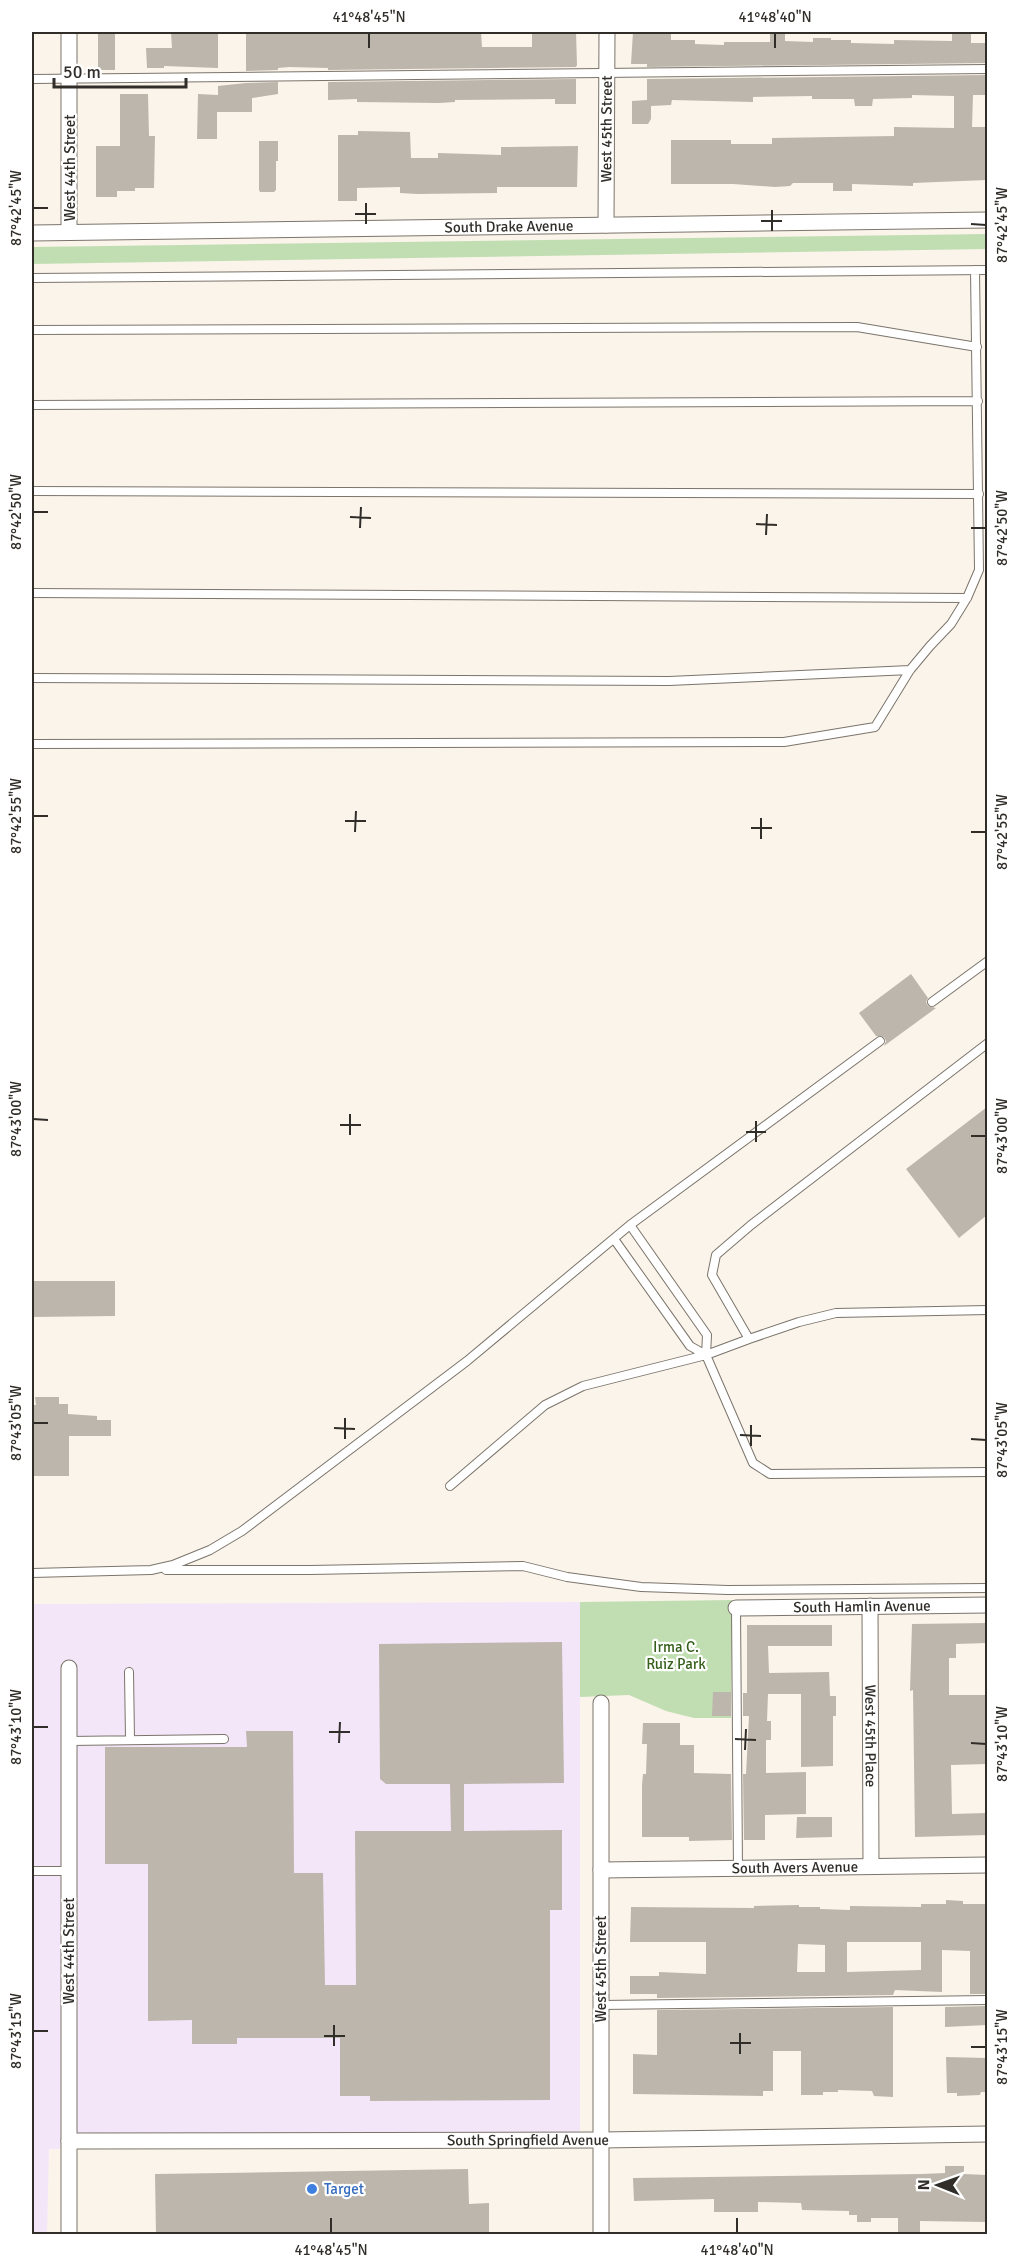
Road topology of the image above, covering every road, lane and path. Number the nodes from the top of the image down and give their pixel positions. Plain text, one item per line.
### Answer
1 (69, 32) edge
2 (606, 32) edge
3 (987, 69) edge
4 (606, 73) junction
5 (70, 78) junction
6 (32, 79) edge
7 (987, 220) edge
8 (606, 225) junction
9 (69, 232) junction
10 (32, 233) edge
11 (975, 270) junction
12 (987, 270) edge
13 (32, 278) edge
14 (32, 330) edge
15 (977, 347) junction
16 (978, 401) junction
17 (32, 405) edge
18 (32, 491) edge
19 (979, 494) junction
20 (32, 593) edge
21 (967, 598) junction
22 (910, 670) junction
23 (32, 678) edge
24 (32, 744) edge
25 (987, 961) edge
26 (932, 1002) dead end
27 (880, 1041) dead end
28 (987, 1043) edge
29 (630, 1225) junction
30 (614, 1239) junction
31 (985, 1309) edge
32 (749, 1339) junction
33 (706, 1355) junction
34 (987, 1472) edge
35 (450, 1486) dead end
36 (151, 1570) junction
37 (32, 1574) edge
38 (987, 1588) edge
39 (987, 1605) edge
40 (870, 1606) junction
41 (736, 1608) joint
42 (69, 1668) dead end
43 (129, 1672) dead end
44 (601, 1703) dead end
45 (130, 1739) junction
46 (224, 1739) dead end
47 (69, 1742) junction
48 (987, 1865) edge
49 (871, 1866) junction
50 (738, 1869) junction
51 (601, 1870) junction
52 (32, 1871) edge
53 (69, 1871) junction
54 (987, 2000) edge
55 (601, 2005) junction
56 (987, 2134) edge
57 (601, 2140) junction
58 (69, 2141) junction
59 (69, 2235) edge
60 (601, 2235) edge

1 - 5 street, West 44th Street
2 - 4 street, West 45th Street
3 - 4 lane
4 - 5 lane
4 - 8 street, West 45th Street
5 - 6 lane
5 - 9 street, West 44th Street
7 - 8 street, South Drake Avenue
8 - 9 street, South Drake Avenue
9 - 10 street, South Drake Avenue
11 - 12 lane
11 - 13 lane
11 - 15 lane
14 - 15 lane
15 - 16 lane
16 - 17 lane
16 - 19 lane
18 - 19 lane
19 - 21 lane
20 - 21 lane
21 - 22 lane
22 - 23 lane
22 - 24 lane
25 - 26 lane
27 - 29 lane
28 - 32 lane
29 - 30 lane
29 - 33 lane
30 - 33 lane
30 - 36 lane
31 - 32 lane
32 - 33 lane
33 - 34 lane
33 - 35 lane
36 - 37 lane
36 - 38 lane
39 - 40 street, South Hamlin Avenue
40 - 41 street, South Hamlin Avenue
40 - 49 street, West 45th Place
41 - 50 lane
42 - 47 street, West 44th Street
43 - 45 lane
44 - 51 street, West 45th Street
45 - 46 lane
45 - 47 lane
47 - 53 street, West 44th Street
48 - 49 street, South Avers Avenue
49 - 50 street, South Avers Avenue
50 - 51 street, South Avers Avenue
51 - 55 street, West 45th Street
52 - 53 lane
53 - 58 street, West 44th Street
54 - 55 lane
55 - 57 street, West 45th Street
56 - 57 street, South Springfield Avenue
57 - 58 street, South Springfield Avenue
57 - 60 street, West 45th Street
58 - 59 street, West 44th Street

